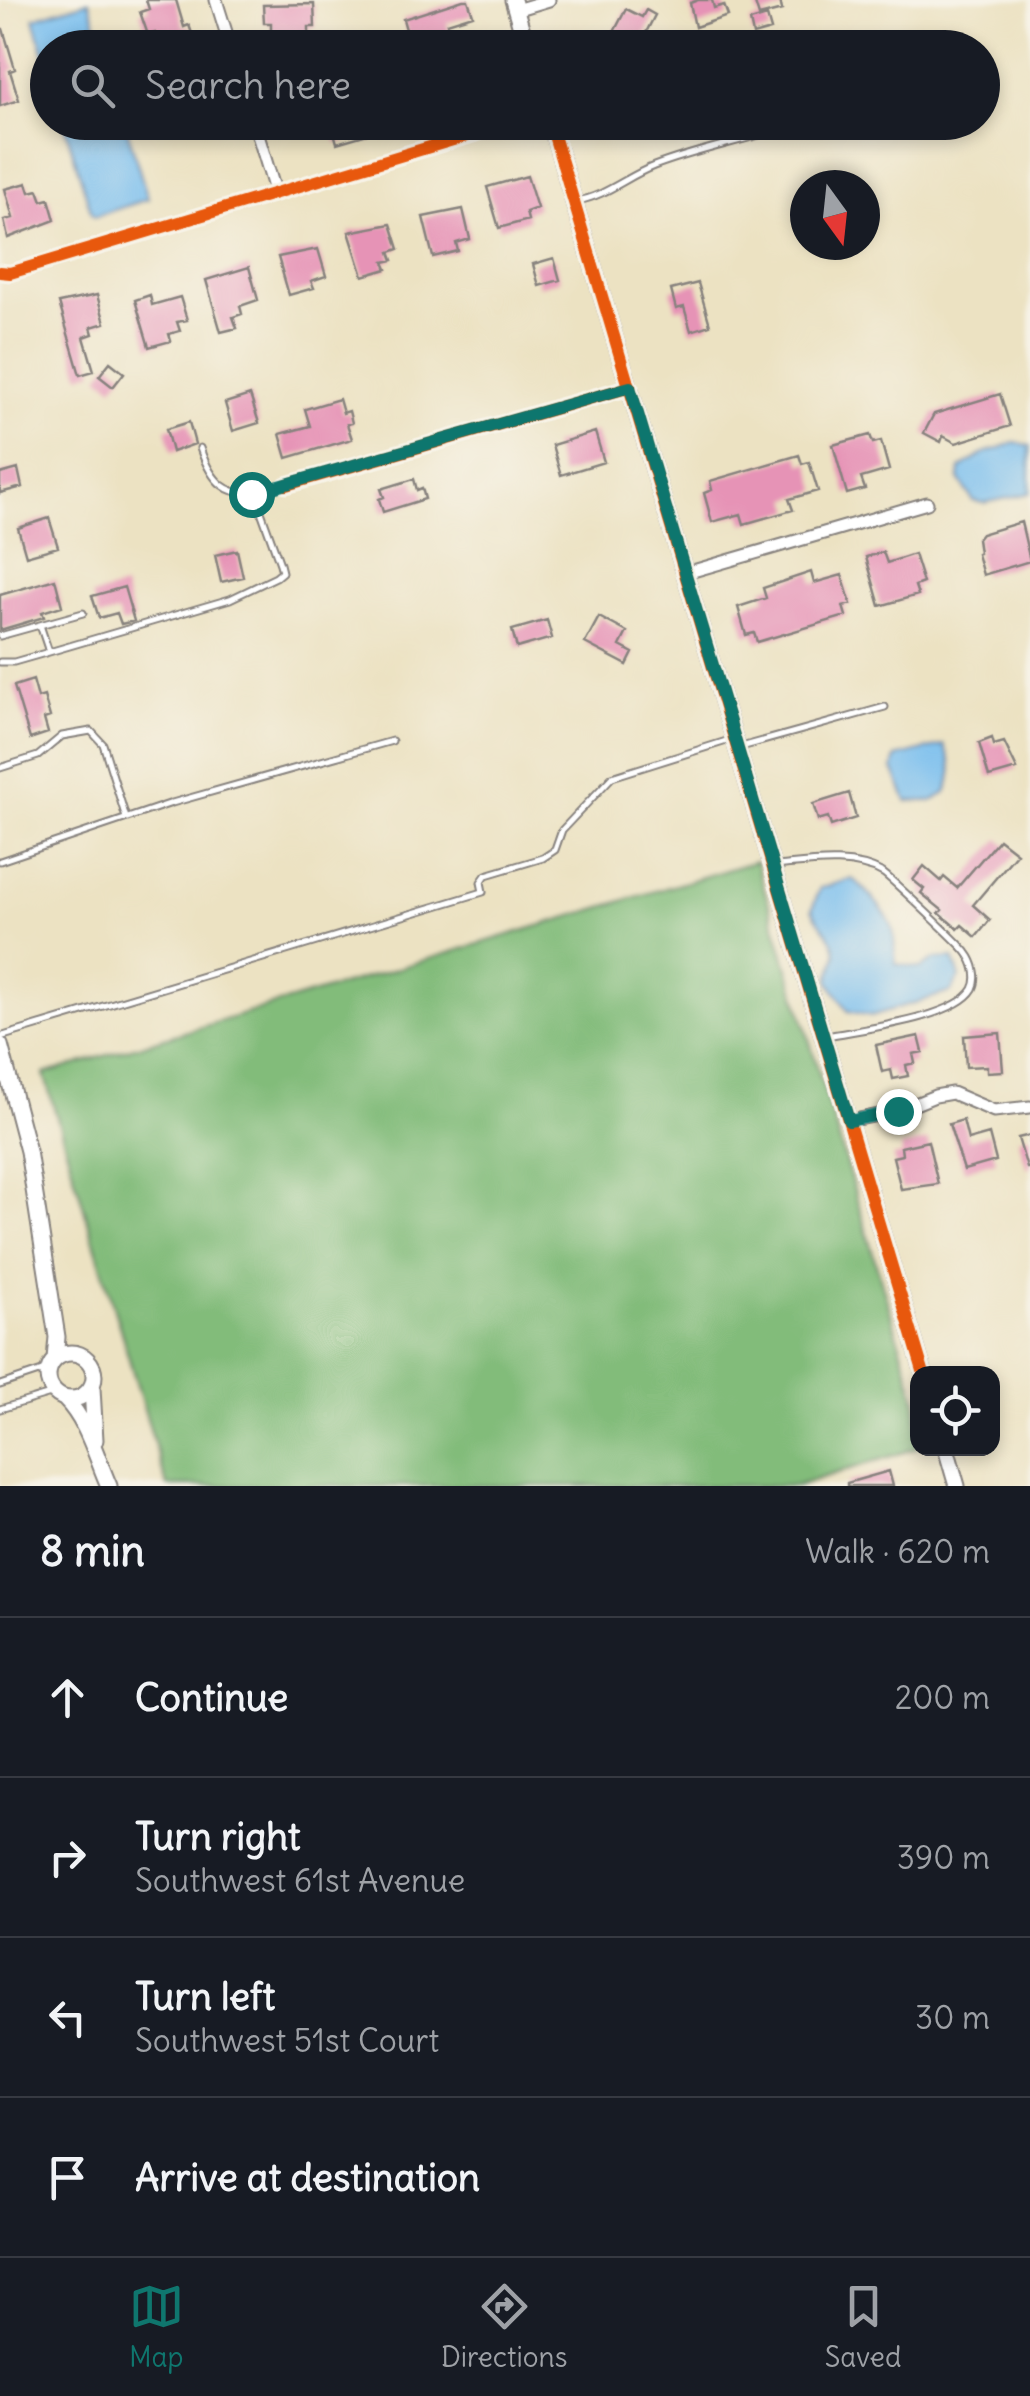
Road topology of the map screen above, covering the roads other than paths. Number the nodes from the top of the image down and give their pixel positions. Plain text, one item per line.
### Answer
1 (216, 0) edge
2 (548, 0) edge
3 (514, 5) edge
4 (225, 30) edge
5 (522, 30) edge
6 (260, 140) edge
7 (454, 140) edge
8 (555, 140) edge
9 (742, 140) edge
10 (276, 194) junction
11 (574, 202) junction
12 (0, 272) edge
13 (630, 387) junction
14 (200, 448) dead end
15 (286, 485) joint
16 (266, 491) junction
17 (927, 504) dead end
18 (686, 573) junction
19 (82, 612) dead end
20 (40, 624) junction
21 (0, 636) edge
22 (49, 652) junction
23 (0, 662) edge
24 (885, 708) dead end
25 (392, 741) dead end
26 (737, 743) junction
27 (0, 768) edge
28 (126, 818) junction
29 (0, 861) edge
30 (774, 866) junction
31 (824, 1036) junction
32 (0, 1041) edge
33 (1030, 1107) edge
34 (849, 1121) junction
35 (52, 1300) junction
36 (80, 1354) junction
37 (52, 1364) junction
38 (922, 1366) edge
39 (0, 1385) edge
40 (92, 1388) junction
41 (60, 1396) junction
42 (0, 1409) edge
43 (96, 1449) junction
44 (948, 1456) edge
45 (109, 1486) edge
46 (957, 1486) edge

1 - 4 street
2 - 3 street
3 - 5 street
6 - 10 street
7 - 10 street
8 - 11 street
9 - 11 lane
10 - 12 street
11 - 13 street
13 - 15 street
13 - 18 street
14 - 16 lane
15 - 16 lane
16 - 22 lane
17 - 18 street
18 - 26 street
19 - 20 lane
20 - 21 lane
20 - 22 lane
22 - 23 lane
24 - 26 lane
25 - 28 lane
26 - 30 street
26 - 32 lane
27 - 28 lane
28 - 29 lane
30 - 31 street
30 - 31 lane
31 - 34 street
32 - 35 street
33 - 34 street
34 - 38 street
35 - 36 street
35 - 37 street
36 - 37 street
36 - 40 street
37 - 39 lane
37 - 41 street
40 - 41 street
40 - 43 street
41 - 42 lane
41 - 43 street
43 - 45 street
44 - 46 street

